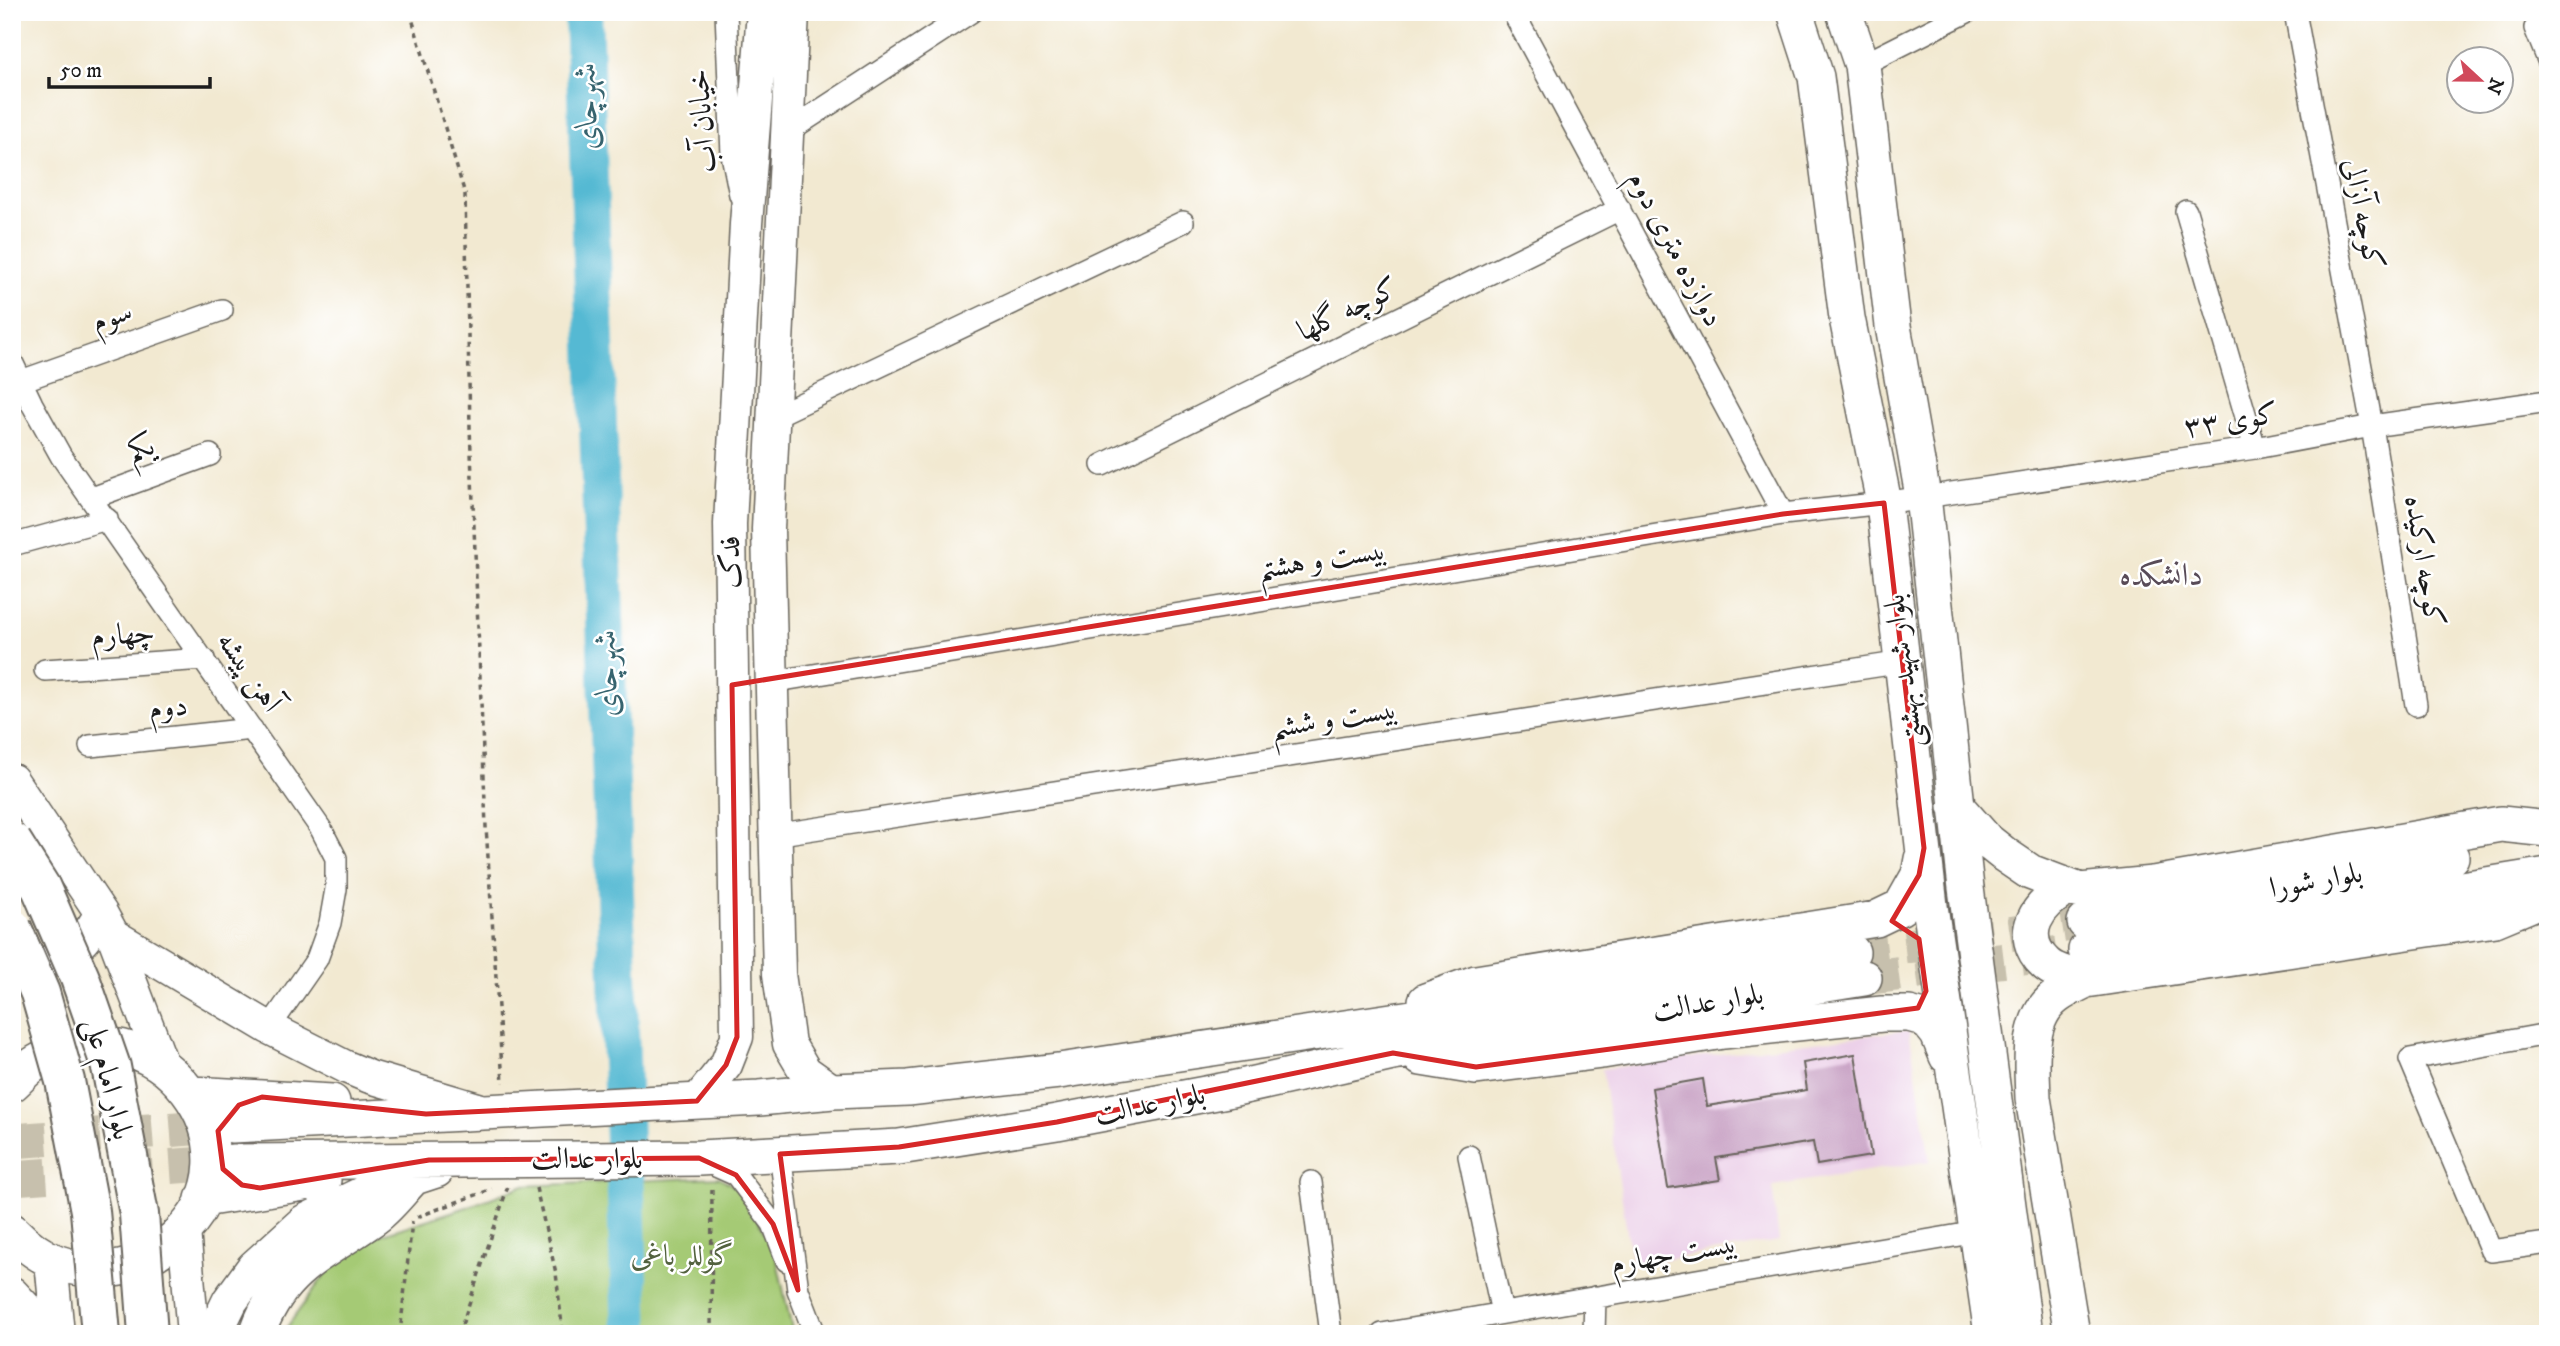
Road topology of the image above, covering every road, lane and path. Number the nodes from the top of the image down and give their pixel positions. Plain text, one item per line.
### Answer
1 (410, 12) edge
2 (726, 12) edge
3 (763, 12) edge
4 (793, 12) edge
5 (971, 12) edge
6 (1513, 12) edge
7 (1795, 12) edge
8 (1844, 12) edge
9 (1967, 12) edge
10 (2295, 12) edge
11 (2535, 27) dead end
12 (2548, 60) edge
13 (1862, 65) junction
14 (787, 132) junction
15 (1620, 209) junction
16 (2186, 211) dead end
17 (1183, 222) dead end
18 (747, 224) junction
19 (222, 310) dead end
20 (17, 371) edge
21 (2548, 401) edge
22 (773, 417) junction
23 (2372, 426) junction
24 (2255, 448) junction
25 (210, 455) dead end
26 (1102, 465) dead end
27 (1923, 496) junction
28 (92, 498) junction
29 (1884, 503) junction
30 (1783, 514) junction
31 (107, 519) junction
32 (12, 545) edge
33 (204, 660) junction
34 (1903, 662) junction
35 (46, 670) dead end
36 (771, 682) junction
37 (733, 685) junction
38 (2416, 705) dead end
39 (252, 729) junction
40 (90, 746) dead end
41 (12, 780) edge
42 (1956, 806) junction
43 (2548, 829) edge
44 (774, 835) junction
45 (2548, 839) edge
46 (12, 842) edge
47 (1924, 848) junction
48 (2548, 876) edge
49 (2068, 888) junction
50 (2548, 897) edge
51 (1876, 919) junction
52 (107, 924) junction
53 (12, 928) edge
54 (2086, 951) junction
55 (12, 969) edge
56 (1909, 1014) junction
57 (1357, 1027) junction
58 (269, 1028) junction
59 (2548, 1034) edge
60 (1393, 1053) junction
61 (162, 1064) junction
62 (1954, 1075) junction
63 (12, 1084) edge
64 (833, 1091) junction
65 (192, 1094) junction
66 (262, 1097) junction
67 (697, 1101) junction
68 (495, 1110) junction
69 (426, 1114) junction
70 (232, 1125) tunnel mouth
71 (780, 1154) junction
72 (1469, 1156) dead end
73 (699, 1158) junction
74 (233, 1161) tunnel mouth
75 (522, 1166) junction
76 (422, 1168) junction
77 (736, 1175) junction
78 (1311, 1182) dead end
79 (260, 1188) junction
80 (203, 1199) junction
81 (412, 1219) dead end
82 (184, 1230) junction
83 (12, 1231) edge
84 (1977, 1233) junction
85 (2548, 1243) edge
86 (51, 1261) junction
87 (798, 1290) junction
88 (12, 1293) edge
89 (1595, 1297) junction
90 (1502, 1313) junction
91 (45, 1334) edge
92 (58, 1334) edge
93 (101, 1334) edge
94 (148, 1334) edge
95 (192, 1334) edge
96 (214, 1334) edge
97 (257, 1334) edge
98 (400, 1334) edge
99 (459, 1334) edge
100 (563, 1334) edge
101 (711, 1334) edge
102 (815, 1334) edge
103 (1331, 1334) edge
104 (1382, 1334) edge
105 (1594, 1334) edge
106 (1992, 1334) edge
107 (2025, 1334) edge
108 (2072, 1334) edge

1 - 68 path
2 - 18 street, خیابان آب
3 - 18 street, فدک
4 - 14 street, فدک
5 - 14 street
6 - 15 street, دوازده متری دوم
7 - 29 main road, بلوار شهید بهشتی
8 - 13 main road, بلوار شهید بهشتی
9 - 13 street
10 - 23 street, کوچه آزالی
11 - 12 street
13 - 27 main road, بلوار شهید بهشتی
14 - 22 street, فدک
15 - 26 street, کوچه گلها
15 - 30 street, دوازده متری دوم
16 - 24 street
17 - 22 street
18 - 37 street, فدک
19 - 20 street, سوم
20 - 28 street, آهن پیشه
21 - 23 street, کوی ۳۳
22 - 36 street, فدک
23 - 24 street, کوی ۳۳
23 - 38 street, کوچه ارکیده
24 - 27 street, کوی ۳۳
25 - 28 street, یکم
27 - 29 street, کوی ۳۳
27 - 42 main road, بلوار شهید بهشتی
28 - 31 street, آهن پیشه
29 - 30 street, بیست و هشتم
29 - 34 main road, بلوار شهید بهشتی
30 - 36 street, بیست و هشتم
31 - 32 street
31 - 33 street, آهن پیشه
33 - 35 street, چهارم
33 - 39 street, آهن پیشه
34 - 44 street, بیست و ششم
34 - 47 main road, بلوار شهید بهشتی
36 - 37 street
36 - 44 street, فدک
37 - 67 street, فدک
39 - 40 street, دوم
39 - 58 street, آهن پیشه
41 - 52 street
42 - 49 main road
42 - 107 main road, بلوار شهید بهشتی
43 - 49 main road
44 - 64 street, فدک
45 - 54 main road, بلوار شورا
46 - 94 highway, بلوار امام علی, bridge
47 - 51 main road
47 - 62 main road, بلوار شهید بهشتی
48 - 54 main road, بلوار شورا
49 - 54 main road
50 - 54 main road
51 - 56 main road
51 - 57 main road
52 - 55 street
52 - 58 street
52 - 61 street
53 - 93 highway, بلوار امام علی, bridge
54 - 108 main road
56 - 60 main road
56 - 62 main road
57 - 60 main road, بلوار عدالت
57 - 64 main road, بلوار عدالت
58 - 68 street
59 - 85 street
60 - 71 main road, بلوار عدالت
61 - 63 main road
61 - 65 main road
62 - 84 main road, بلوار شهید بهشتی
64 - 67 main road, بلوار عدالت
65 - 66 main road
65 - 80 main road
66 - 69 main road
66 - 79 main road
67 - 68 main road, بلوار عدالت
68 - 69 main road, بلوار عدالت
69 - 70 main road
71 - 73 main road, بلوار عدالت
71 - 87 street
72 - 90 street
73 - 75 main road, بلوار عدالت
73 - 77 street
74 - 76 main road
75 - 76 main road, بلوار عدالت
75 - 99 path
75 - 100 path
76 - 79 main road
76 - 96 main road
76 - 97 main road
77 - 87 street
77 - 101 path
78 - 103 street
79 - 80 main road
80 - 82 main road
81 - 98 path
82 - 86 main road
82 - 95 street
83 - 86 main road
84 - 89 street, بیست چهارم
84 - 106 main road, بلوار شهید بهشتی
86 - 92 street
87 - 102 street
88 - 91 street
89 - 90 street, بیست چهارم
89 - 105 street
90 - 104 street, بیست چهارم

